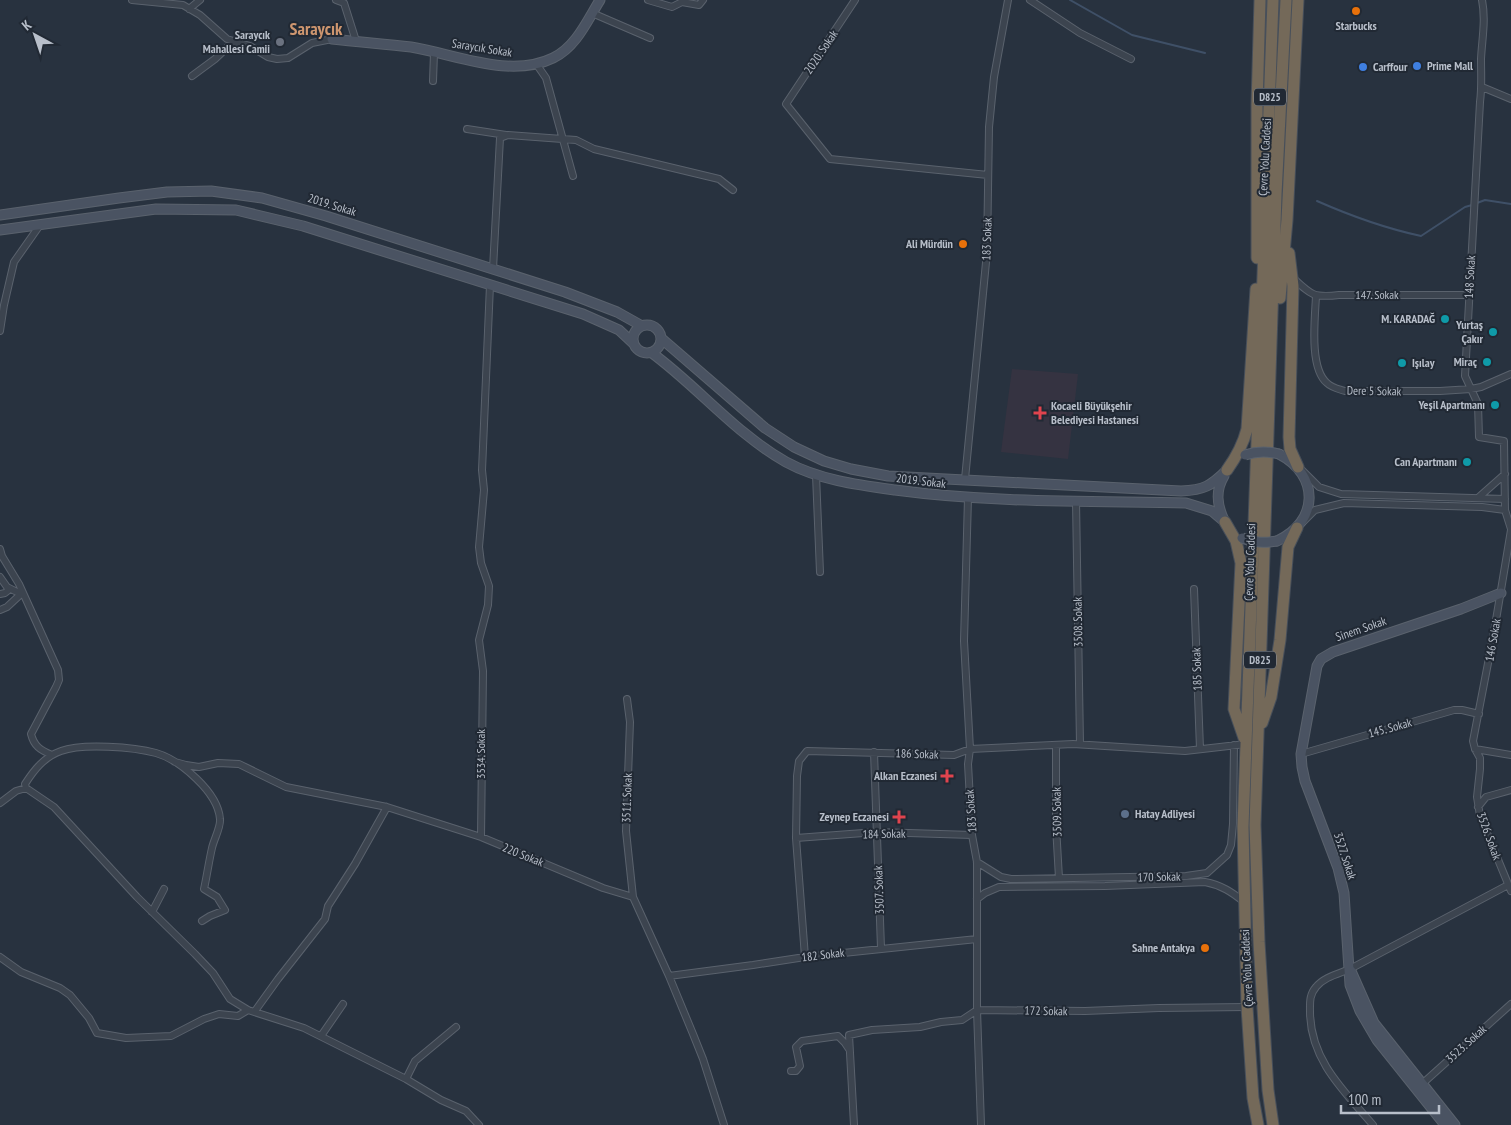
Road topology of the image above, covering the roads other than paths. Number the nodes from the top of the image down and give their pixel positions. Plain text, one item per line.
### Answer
1 (132, 0) edge
2 (200, 0) edge
3 (336, 0) edge
4 (600, 0) edge
5 (648, 0) edge
6 (703, 0) edge
7 (855, 0) edge
8 (1008, 0) edge
9 (1030, 0) edge
10 (1260, 0) edge
11 (1273, 0) edge
12 (1286, 0) edge
13 (1298, 0) edge
14 (1482, 0) edge
15 (189, 9) junction
16 (592, 13) junction
17 (650, 38) dead end
18 (332, 39) joint
19 (234, 41) junction
20 (356, 41) junction
21 (434, 52) junction
22 (1131, 59) dead end
23 (537, 64) junction
24 (192, 76) dead end
25 (433, 81) dead end
26 (1482, 87) junction
27 (1511, 99) edge
28 (468, 129) dead end
29 (508, 135) junction
30 (562, 140) junction
31 (988, 175) junction
32 (573, 176) dead end
33 (734, 190) dead end
34 (1272, 194) junction
35 (0, 215) edge
36 (40, 225) junction
37 (0, 230) edge
38 (1286, 231) junction
39 (1258, 265) junction
40 (493, 270) junction
41 (1292, 277) junction
42 (490, 285) junction
43 (1316, 296) junction
44 (1469, 296) junction
45 (642, 326) junction
46 (0, 331) edge
47 (662, 339) junction
48 (634, 344) junction
49 (652, 352) junction
50 (1511, 374) edge
51 (1260, 376) junction
52 (1471, 389) junction
53 (1268, 442) junction
54 (1298, 467) junction
55 (1227, 470) junction
56 (1505, 474) junction
57 (816, 475) junction
58 (965, 479) junction
59 (1479, 497) junction
60 (968, 498) junction
61 (1505, 499) junction
62 (1076, 501) junction
63 (1505, 510) junction
64 (1225, 522) junction
65 (1297, 528) junction
66 (1511, 530) edge
67 (0, 549) edge
68 (820, 572) dead end
69 (0, 577) edge
70 (10, 589) junction
71 (1194, 589) dead end
72 (1501, 593) junction
73 (0, 594) edge
74 (22, 595) junction
75 (0, 610) edge
76 (627, 699) dead end
77 (1479, 714) junction
78 (1258, 734) junction
79 (1080, 744) junction
80 (1240, 745) junction
81 (1056, 746) junction
82 (970, 749) junction
83 (1200, 749) junction
84 (1475, 749) junction
85 (874, 752) junction
86 (1301, 754) junction
87 (52, 755) junction
88 (1511, 755) edge
89 (176, 762) junction
90 (26, 788) junction
91 (1511, 790) edge
92 (0, 803) edge
93 (387, 806) junction
94 (1478, 806) junction
95 (877, 832) junction
96 (972, 835) junction
97 (481, 838) junction
98 (796, 838) junction
99 (977, 862) junction
100 (1060, 878) junction
101 (1509, 888) edge
102 (164, 889) dead end
103 (632, 897) junction
104 (977, 899) junction
105 (1244, 902) junction
106 (152, 912) junction
107 (202, 921) dead end
108 (977, 939) junction
109 (881, 948) junction
110 (0, 957) edge
111 (805, 957) junction
112 (1350, 969) junction
113 (669, 976) junction
114 (343, 1004) dead end
115 (1511, 1004) edge
116 (1247, 1006) junction
117 (977, 1010) junction
118 (252, 1011) junction
119 (456, 1027) dead end
120 (321, 1036) junction
121 (850, 1050) junction
122 (791, 1071) dead end
123 (406, 1079) junction
124 (1418, 1086) junction
125 (1268, 1090) junction
126 (1253, 1098) junction
127 (479, 1125) edge
128 (724, 1125) edge
129 (854, 1125) edge
130 (981, 1125) edge
131 (1253, 1125) edge
132 (1258, 1125) edge
133 (1273, 1125) edge
134 (1277, 1125) edge
135 (1373, 1125) edge
136 (1445, 1125) edge
137 (1455, 1125) edge

1 - 15 street
2 - 15 street
3 - 20 street
4 - 16 street, Saraycık Sokak
5 - 6 street
7 - 31 street, 2020. Sokak
8 - 31 street, 183 Sokak
9 - 22 street
10 - 39 highway
11 - 34 highway, Çevre Yolu Caddesi / D825
12 - 34 highway, Çevre Yolu Caddesi / D825
13 - 38 highway
14 - 26 street, 148 Sokak
15 - 19 street
16 - 17 street
16 - 23 street, Saraycık Sokak
18 - 19 street
18 - 20 street, Saraycık Sokak
19 - 24 street
20 - 21 street, Saraycık Sokak
21 - 23 street, Saraycık Sokak
21 - 25 street
23 - 30 street
26 - 27 street
26 - 44 street, 148 Sokak
28 - 29 street
29 - 30 street
29 - 40 street
30 - 32 street
30 - 33 street
31 - 58 street, 183 Sokak
34 - 51 highway, Çevre Yolu Caddesi / D825
34 - 53 highway, Çevre Yolu Caddesi / D825
35 - 40 street, 2019. Sokak
36 - 37 street, 2019. Sokak
36 - 42 street, 2019. Sokak
36 - 46 street
38 - 41 highway
38 - 53 highway
39 - 51 highway
39 - 55 highway
40 - 45 street, 2019. Sokak
41 - 43 street
41 - 54 highway
42 - 48 street, 2019. Sokak
42 - 97 street, 3534. Sokak
43 - 44 street, 147. Sokak
43 - 52 street, Dere 5 Sokak
44 - 52 street, 148 Sokak
45 - 47 street, 2019. Sokak
45 - 48 street
47 - 49 street
47 - 58 street, 2019. Sokak
48 - 49 street, 2019. Sokak
49 - 57 street, 2019. Sokak
50 - 52 street, Dere 5 Sokak
51 - 80 highway, Çevre Yolu Caddesi / D825
52 - 56 street, 148 Sokak
53 - 78 highway, Çevre Yolu Caddesi / D825
54 - 55 street, bridge
54 - 59 street
54 - 65 street
55 - 58 street, 2019. Sokak
55 - 64 street
56 - 59 street
56 - 61 street, 148 Sokak
57 - 60 street, 2019. Sokak
57 - 68 street
59 - 61 street
60 - 62 street, 2019. Sokak
60 - 82 street, 183 Sokak
61 - 63 street, 148 Sokak
62 - 64 street, 2019. Sokak
62 - 79 street, 3508. Sokak
63 - 65 street
63 - 66 street, 148 Sokak
64 - 65 street, bridge
64 - 80 highway
65 - 78 highway
66 - 72 street, 146 Sokak
67 - 74 street
69 - 70 street
70 - 73 street
70 - 74 street
71 - 83 street, 185 Sokak
72 - 77 street, 146 Sokak
72 - 86 street, Sinem Sokak
74 - 75 street
74 - 87 street
76 - 103 street, 3511. Sokak
77 - 84 street, 146 Sokak
77 - 86 street, 145. Sokak
78 - 125 highway, Çevre Yolu Caddesi / D825
79 - 81 street, 186 Sokak
79 - 83 street, 186 Sokak
80 - 83 street, 186 Sokak
80 - 100 street, 170 Sokak
80 - 105 highway, Çevre Yolu Caddesi / D825
81 - 82 street, 186 Sokak
81 - 100 street, 3509. Sokak
82 - 85 street, 186 Sokak
82 - 96 street, 183 Sokak
84 - 88 street
84 - 94 street, 3526. Sokak
85 - 95 street, 3507. Sokak
85 - 98 street, 186 Sokak
86 - 112 street, 3527. Sokak
87 - 89 street
87 - 90 street
89 - 93 street, 220 Sokak
89 - 107 street
90 - 92 street
90 - 106 street
91 - 94 street
93 - 97 street, 220 Sokak
93 - 118 street
94 - 101 street, 3526. Sokak
95 - 96 street, 184 Sokak
95 - 98 street, 184 Sokak
95 - 109 street, 3507. Sokak
96 - 99 street, 183 Sokak
97 - 103 street, 220 Sokak
98 - 111 street, 186 Sokak
99 - 100 street, 170 Sokak
99 - 104 street, 183 Sokak
101 - 112 street
102 - 106 street
103 - 113 street
104 - 105 street, 170 Sokak
104 - 108 street, 183 Sokak
105 - 116 highway, Çevre Yolu Caddesi / D825
106 - 118 street
108 - 109 street, 182 Sokak
108 - 117 street, 183 Sokak
109 - 111 street, 182 Sokak
110 - 118 street
111 - 113 street, 182 Sokak
112 - 124 street, 3527. Sokak
112 - 135 street
113 - 128 street
114 - 120 street
115 - 124 street, 3523. Sokak
116 - 117 street, 172 Sokak
116 - 126 highway, Çevre Yolu Caddesi / D825
117 - 121 street, 172 Sokak
117 - 130 street, 183 Sokak
118 - 120 street
119 - 123 street
120 - 123 street
121 - 122 street
121 - 129 street
123 - 127 street
124 - 136 street, 3527. Sokak
124 - 137 street, 3527. Sokak
125 - 133 highway, Çevre Yolu Caddesi / D825
125 - 134 highway
126 - 131 highway
126 - 132 highway, Çevre Yolu Caddesi / D825

